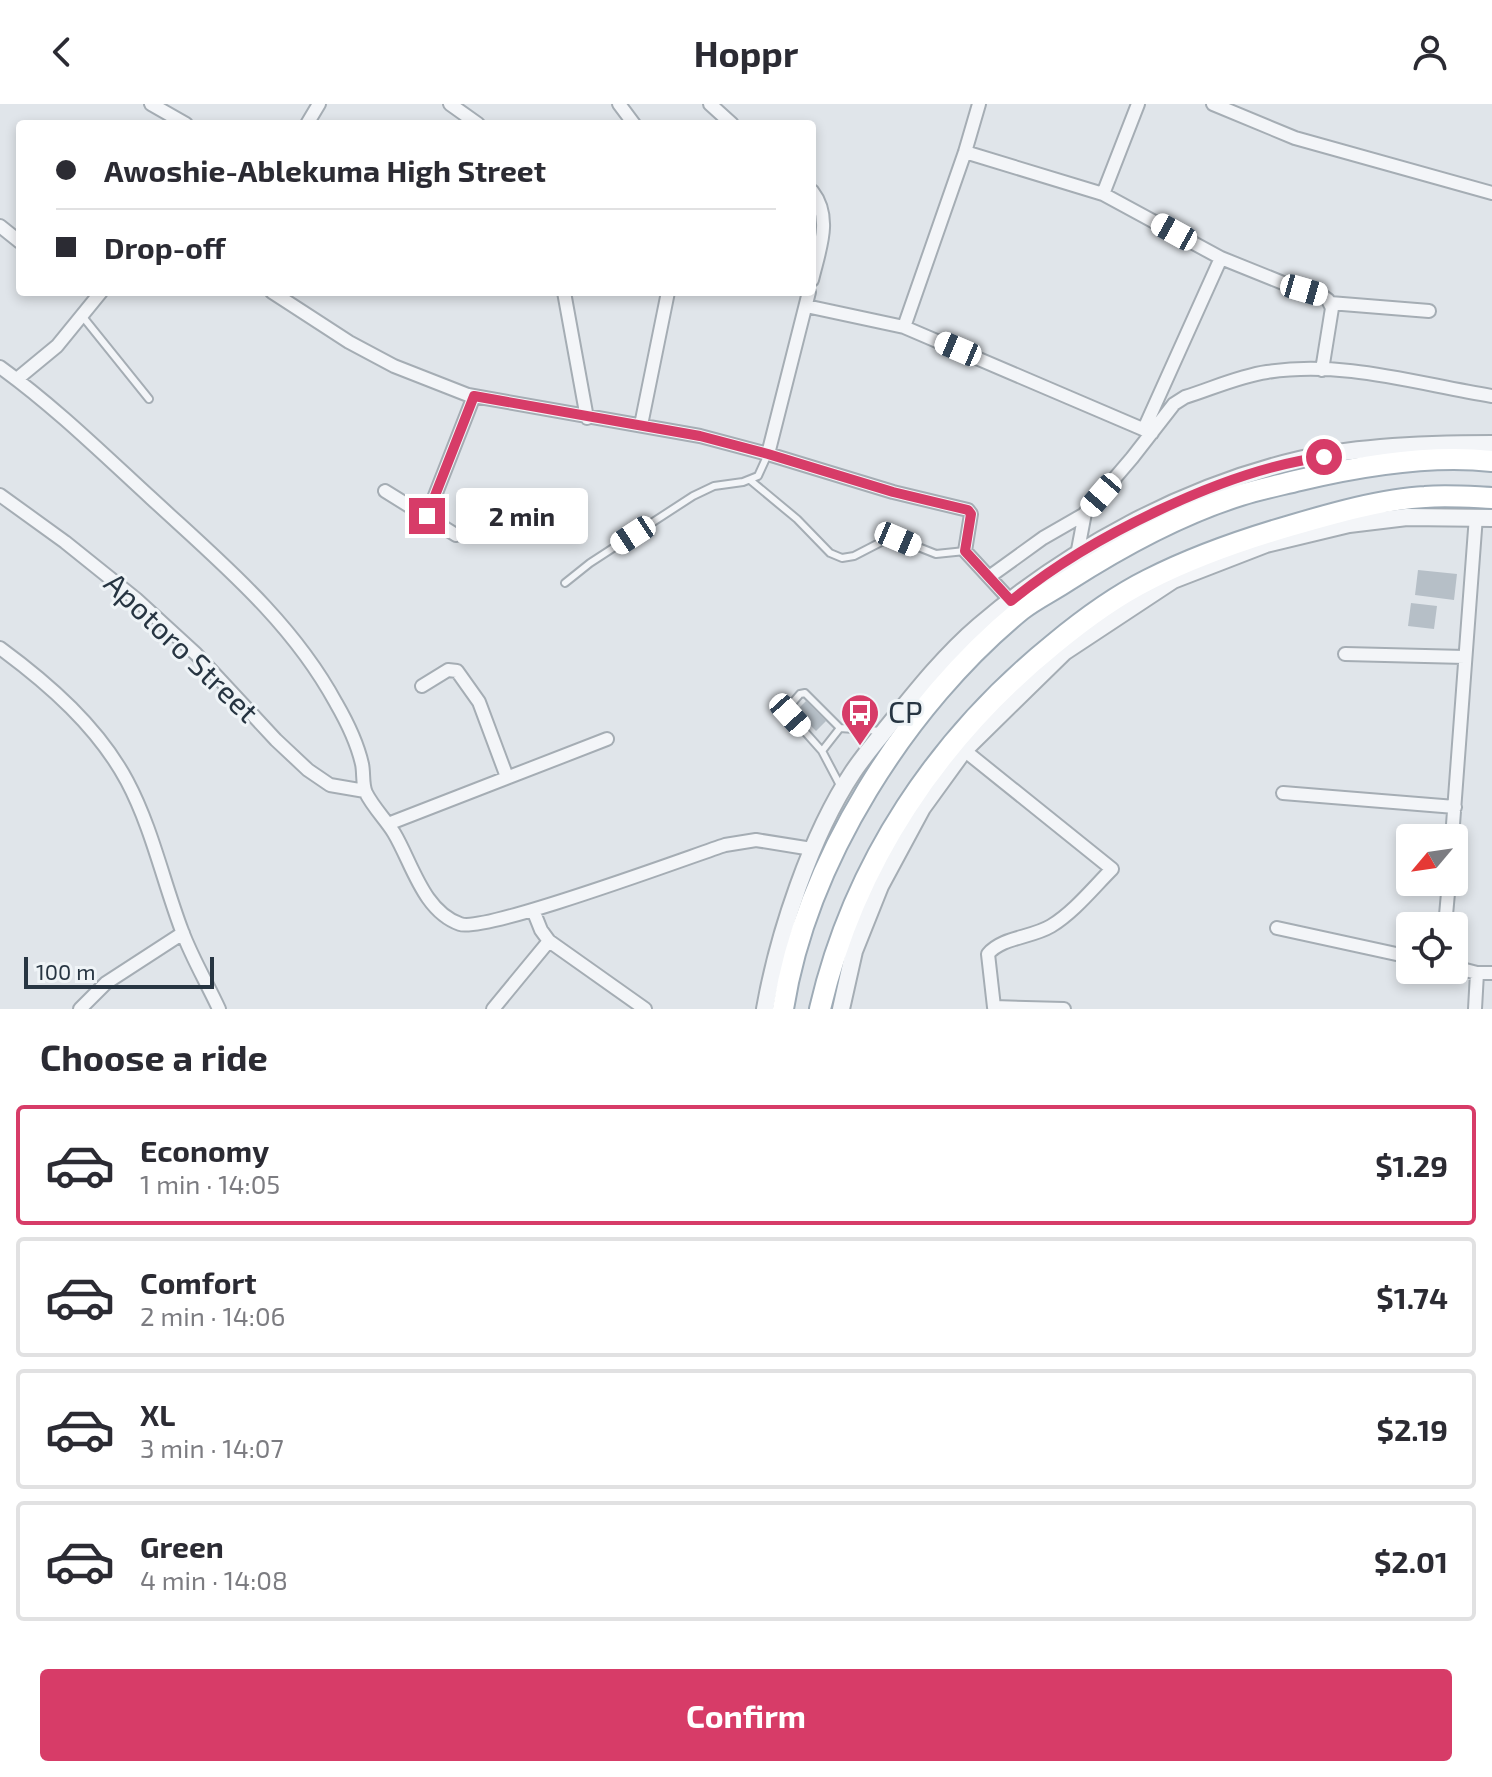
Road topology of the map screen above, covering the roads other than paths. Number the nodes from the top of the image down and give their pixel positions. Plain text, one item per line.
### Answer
1 (151, 104) edge
2 (450, 104) edge
3 (710, 104) edge
4 (979, 104) edge
5 (1138, 104) edge
6 (1213, 104) edge
7 (179, 120) edge
8 (472, 120) edge
9 (728, 120) edge
10 (965, 152) junction
11 (1492, 193) edge
12 (1103, 194) junction
13 (816, 197) edge
14 (0, 226) edge
15 (16, 239) edge
16 (1221, 258) junction
17 (816, 262) edge
18 (278, 296) edge
19 (565, 296) edge
20 (667, 296) edge
21 (808, 296) edge
22 (98, 297) edge
23 (1330, 303) junction
24 (806, 306) junction
25 (1429, 311) dead end
26 (83, 317) junction
27 (904, 327) junction
28 (0, 367) edge
29 (1322, 370) junction
30 (17, 379) junction
31 (474, 396) junction
32 (1492, 396) edge
33 (149, 399) dead end
34 (587, 418) junction
35 (641, 425) junction
36 (1148, 431) junction
37 (1492, 444) edge
38 (768, 454) junction
39 (1492, 461) edge
40 (750, 480) junction
41 (385, 491) dead end
42 (0, 495) edge
43 (1492, 498) edge
44 (1083, 515) junction
45 (427, 516) junction
46 (1484, 517) edge
47 (456, 535) dead end
48 (965, 551) junction
49 (1077, 555) junction
50 (989, 577) junction
51 (565, 583) dead end
52 (1011, 601) junction
53 (0, 648) edge
54 (1345, 654) dead end
55 (1465, 657) junction
56 (422, 686) dead end
57 (840, 728) junction
58 (884, 731) junction
59 (607, 739) dead end
60 (964, 750) junction
61 (822, 751) junction
62 (507, 777) junction
63 (843, 790) junction
64 (365, 791) junction
65 (1283, 793) dead end
66 (1455, 807) junction
67 (388, 824) junction
68 (1453, 824) edge
69 (812, 849) junction
70 (533, 910) junction
71 (1277, 928) dead end
72 (183, 933) junction
73 (549, 941) junction
74 (1396, 954) edge
75 (1468, 971) edge
76 (1477, 973) junction
77 (1492, 973) edge
78 (80, 1009) edge
79 (219, 1009) edge
80 (493, 1009) edge
81 (645, 1009) edge
82 (765, 1009) edge
83 (783, 1009) edge
84 (820, 1009) edge
85 (841, 1009) edge
86 (1064, 1009) edge
87 (1475, 1009) edge

1 - 7 street
2 - 8 street
3 - 9 street
4 - 10 street
5 - 12 street
6 - 11 street
10 - 12 street
10 - 27 street
12 - 16 street
13 - 17 street
14 - 15 street
16 - 23 street
16 - 36 street
18 - 31 street
19 - 34 street
20 - 35 street
21 - 24 street
22 - 26 street
23 - 25 street
23 - 29 street
24 - 27 street
24 - 38 street
26 - 30 street
26 - 33 lane
27 - 36 street
28 - 30 street
29 - 32 street
29 - 36 street
30 - 64 street
31 - 34 street
31 - 45 street
34 - 35 street
35 - 38 street
36 - 44 street
37 - 49 street
38 - 40 lane
38 - 48 street
39 - 83 main road
40 - 48 lane
40 - 51 lane
41 - 45 street
42 - 64 street, Apotoro Street
43 - 84 main road
44 - 49 street
44 - 50 street
45 - 47 street
46 - 55 street
46 - 60 street
48 - 50 street
49 - 52 street
50 - 52 street
52 - 58 street
53 - 72 street
54 - 55 street
55 - 66 street
56 - 62 street
57 - 58 lane
57 - 61 lane
57 - 61 lane
58 - 63 street
59 - 62 street
60 - 85 street
60 - 86 street
61 - 63 lane
62 - 67 street
63 - 69 street
64 - 67 street
65 - 66 street
66 - 68 street
67 - 70 street
69 - 70 street
69 - 82 street
70 - 73 street
71 - 74 street
72 - 78 street
72 - 79 street
73 - 80 street
73 - 81 street
75 - 76 street
76 - 77 street
76 - 87 street

